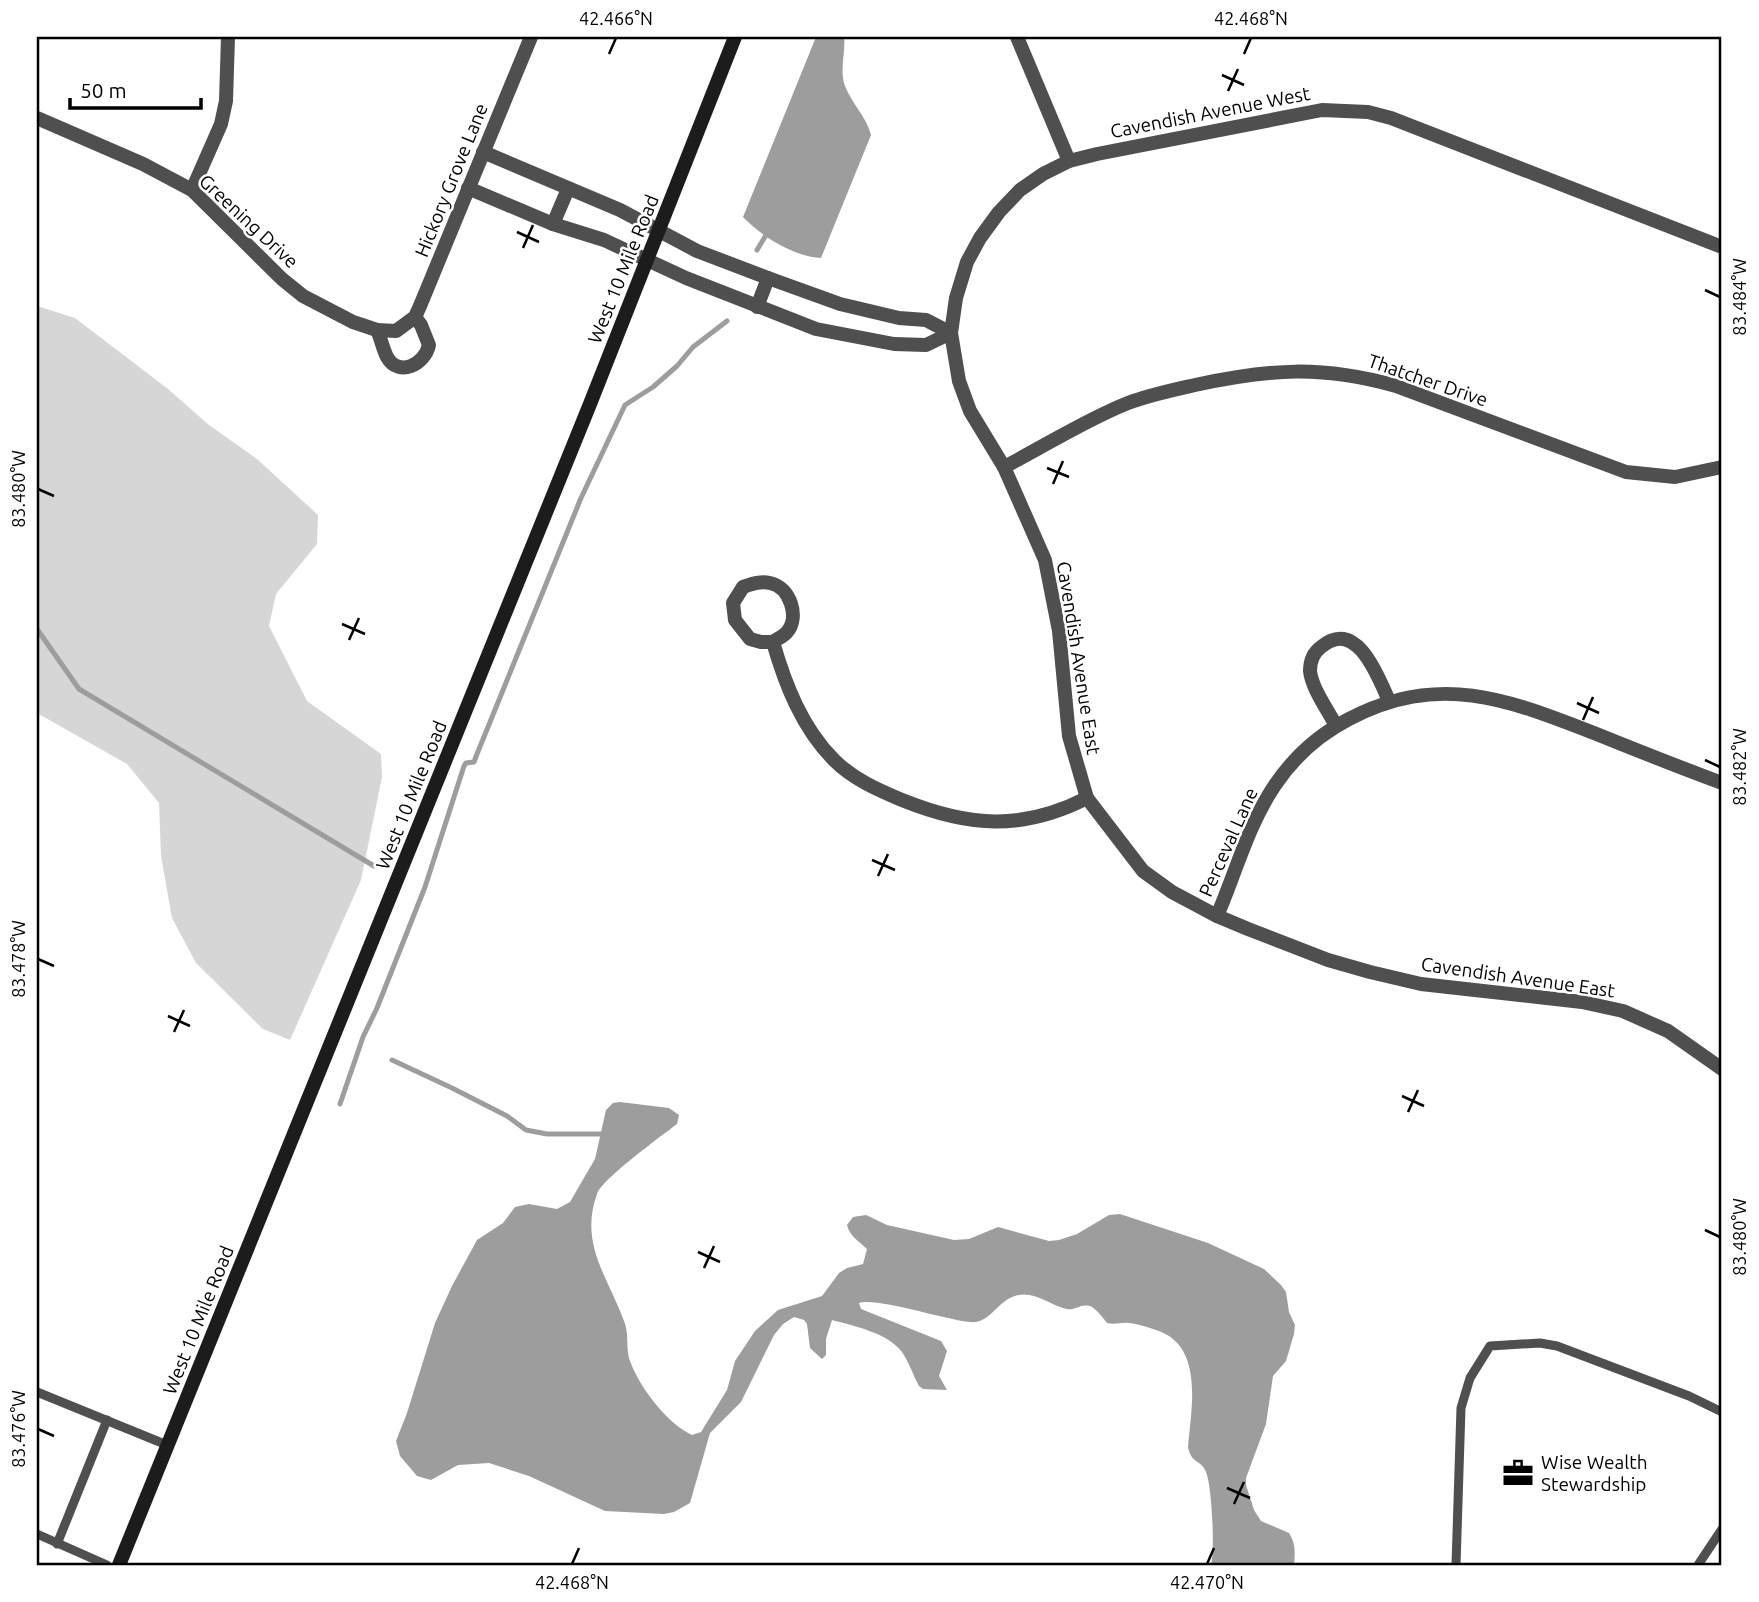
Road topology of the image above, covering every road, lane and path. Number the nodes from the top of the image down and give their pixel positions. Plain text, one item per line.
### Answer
1 (228, 37) edge
2 (531, 37) edge
3 (735, 37) edge
4 (1017, 37) edge
5 (37, 118) edge
6 (483, 152) junction
7 (1069, 161) junction
8 (468, 188) junction
9 (568, 189) junction
10 (192, 190) junction
11 (553, 224) junction
12 (659, 230) junction
13 (1722, 247) edge
14 (647, 260) junction
15 (768, 278) junction
16 (757, 307) junction
17 (415, 317) junction
18 (377, 330) junction
19 (951, 333) junction
20 (1004, 467) junction
21 (1722, 467) edge
22 (773, 642) junction
23 (1389, 701) junction
24 (1336, 726) junction
25 (1722, 783) edge
26 (1087, 798) junction
27 (1217, 916) junction
28 (1722, 1069) edge
29 (37, 1392) edge
30 (1722, 1412) edge
31 (107, 1420) junction
32 (167, 1445) junction
33 (1722, 1529) edge
34 (37, 1534) edge
35 (57, 1544) junction
36 (107, 1565) edge
37 (119, 1565) edge
38 (1456, 1565) edge
39 (1698, 1565) edge

1 - 10 street
2 - 6 street, Hickory Grove Lane
3 - 12 main road, West 10 Mile Road
4 - 7 street
5 - 10 street, Greening Drive
6 - 8 street, Hickory Grove Lane
6 - 9 street
7 - 13 street, Cavendish Avenue West
7 - 19 street, Cavendish Avenue West
8 - 11 street
8 - 17 street, Hickory Grove Lane
9 - 11 street
9 - 12 street
10 - 18 street, Greening Drive
11 - 14 street
12 - 14 main road, West 10 Mile Road
12 - 15 street
14 - 16 street
14 - 32 main road, West 10 Mile Road
15 - 16 street
15 - 19 street
16 - 19 street
17 - 18 street, Greening Drive
17 - 18 street
19 - 20 street, Cavendish Avenue East
20 - 21 street, Thatcher Drive
20 - 26 street, Cavendish Avenue East
22 - 22 street
22 - 26 street
23 - 24 street, Perceval Lane
23 - 24 street
23 - 25 street, Perceval Lane
24 - 27 street, Perceval Lane
26 - 27 street, Cavendish Avenue East
27 - 28 street, Cavendish Avenue East
29 - 31 lane
30 - 38 lane
31 - 32 lane
31 - 35 lane
32 - 37 main road, West 10 Mile Road
33 - 39 lane
34 - 35 lane
35 - 36 lane

